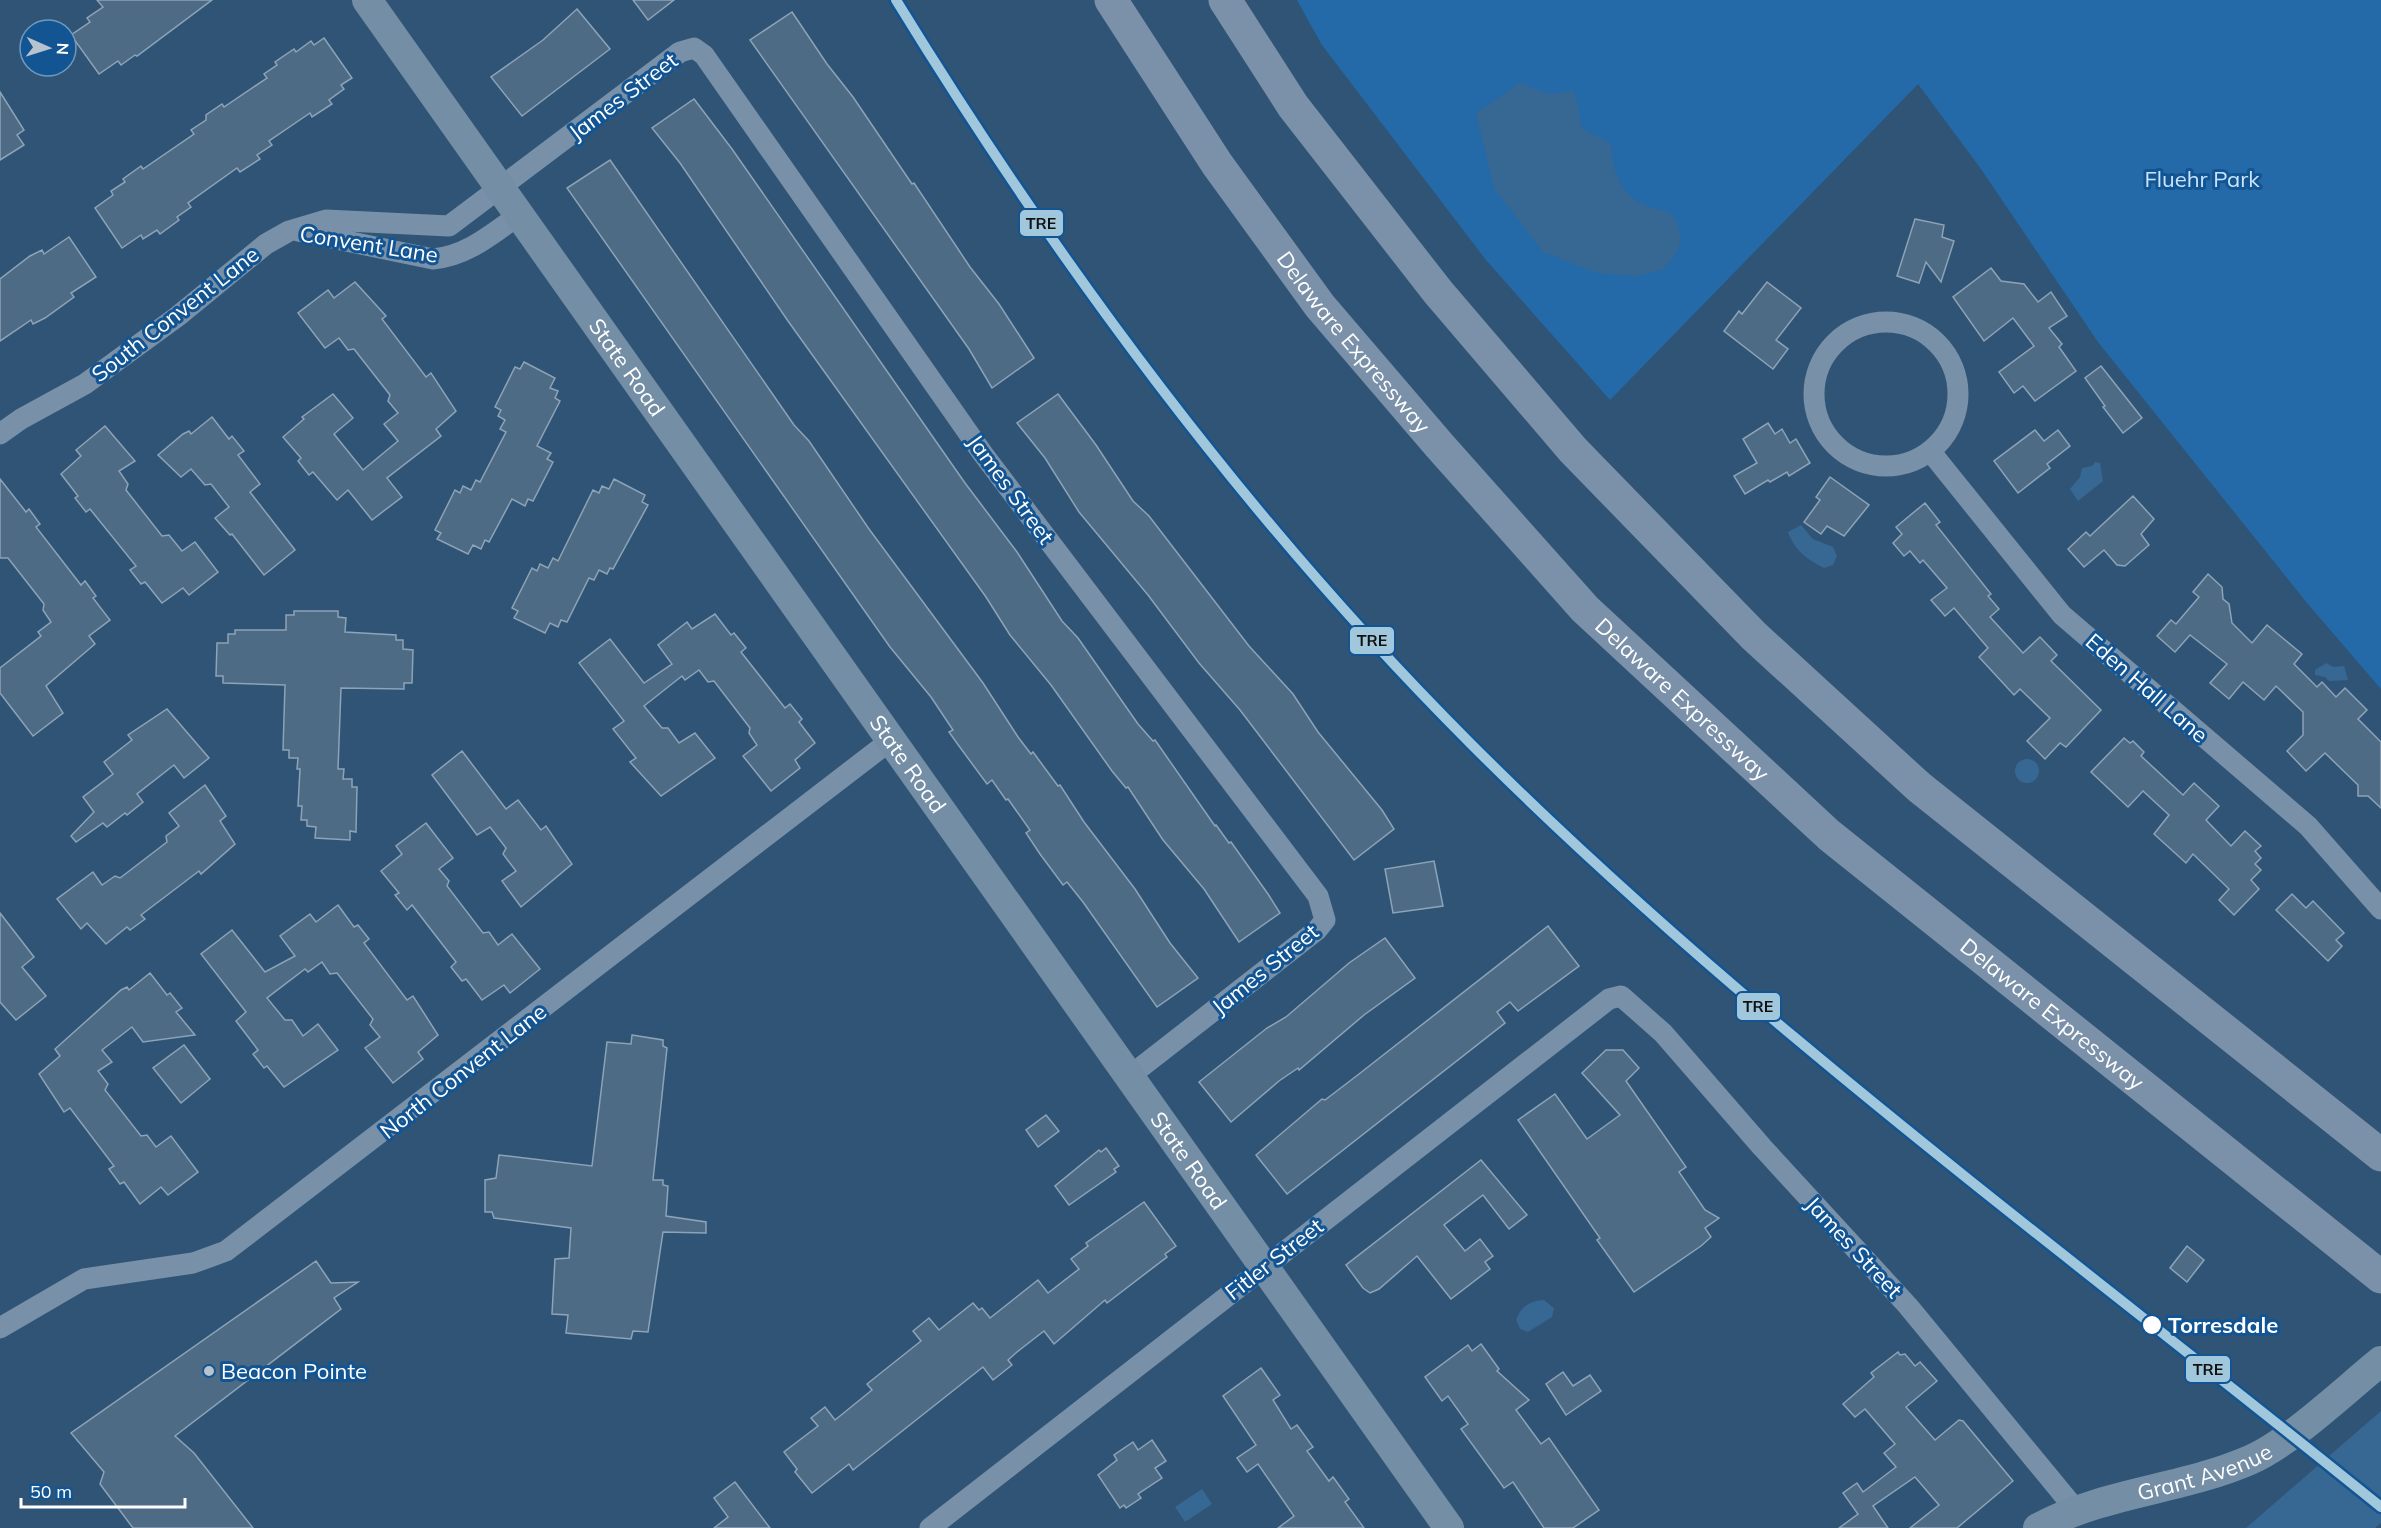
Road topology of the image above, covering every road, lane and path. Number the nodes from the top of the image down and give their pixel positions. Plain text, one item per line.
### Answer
1 (367, 0) edge
2 (1111, 0) edge
3 (1225, 0) edge
4 (501, 188) junction
5 (519, 215) junction
6 (289, 231) junction
7 (0, 434) edge
8 (1930, 451) junction
9 (891, 740) junction
10 (2381, 909) edge
11 (1621, 996) joint
12 (1131, 1076) junction
13 (2381, 1155) edge
14 (1264, 1266) junction
15 (2381, 1277) edge
16 (0, 1328) edge
17 (2381, 1361) edge
18 (2076, 1510) junction
19 (930, 1528) edge
20 (1449, 1528) edge
21 (2038, 1528) edge

1 - 4 main road, State Road
2 - 15 highway, Delaware Expressway
3 - 13 highway
4 - 5 main road, State Road
4 - 6 street, Convent Lane
4 - 12 street, James Street
5 - 6 street, Convent Lane
5 - 9 main road, State Road
6 - 7 street, South Convent Lane
8 - 8 street
8 - 10 street, Eden Hall Lane
9 - 12 main road, State Road
9 - 16 street, North Convent Lane
11 - 14 street, Fitler Street
11 - 18 street, James Street
12 - 14 main road, State Road
14 - 19 street, Fitler Street
14 - 20 main road, State Road
17 - 18 main road, Grant Avenue
18 - 21 main road, Grant Avenue

